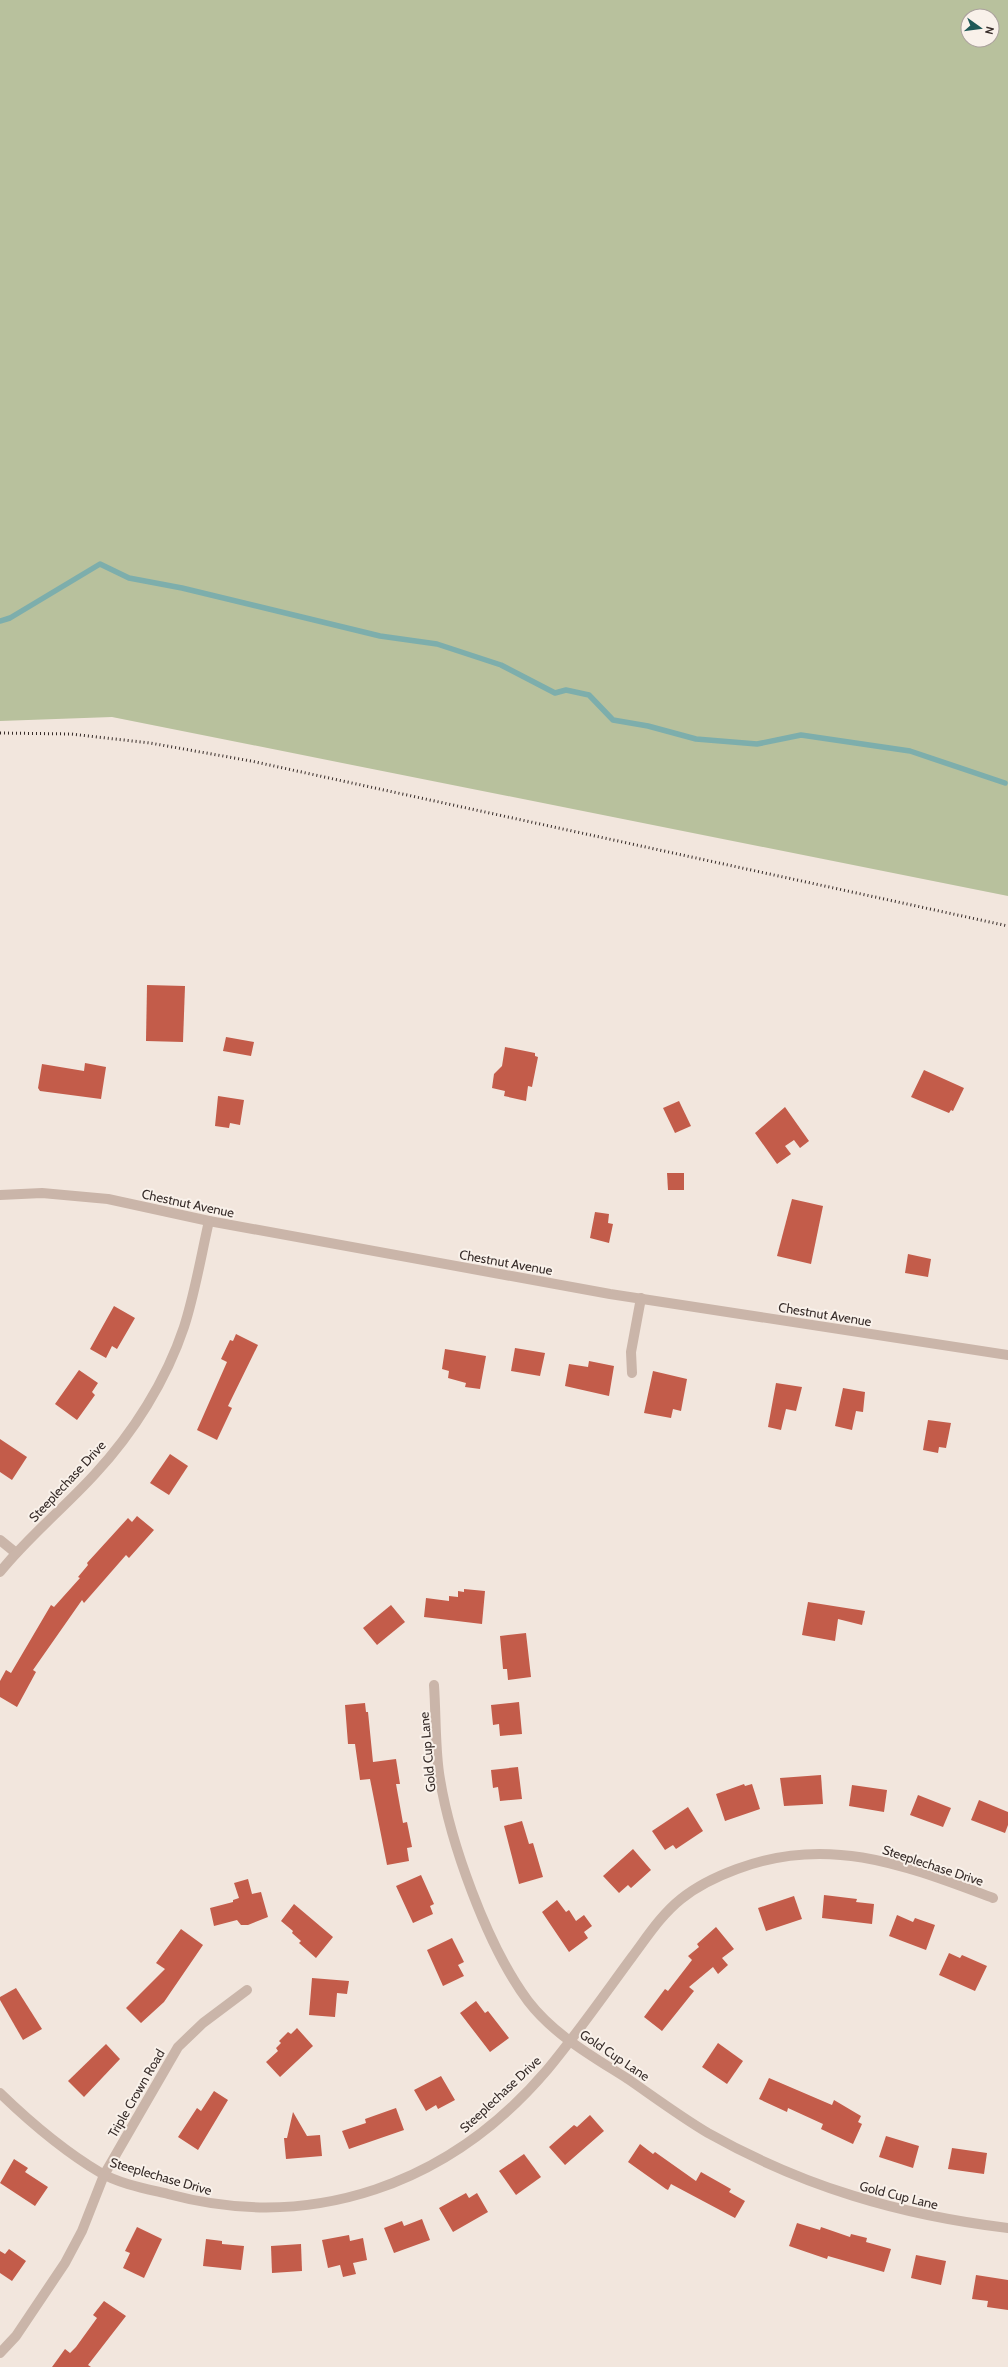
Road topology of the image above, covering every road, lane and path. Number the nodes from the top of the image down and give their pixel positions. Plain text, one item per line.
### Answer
1 (0, 1195) edge
2 (209, 1221) junction
3 (641, 1298) junction
4 (1008, 1355) edge
5 (632, 1373) dead end
6 (0, 1540) edge
7 (16, 1553) junction
8 (0, 1572) edge
9 (434, 1685) dead end
10 (993, 1898) dead end
11 (247, 1990) dead end
12 (570, 2041) junction
13 (0, 2094) edge
14 (104, 2175) junction
15 (1008, 2228) edge
16 (0, 2353) edge

1 - 2 street, Chestnut Avenue
2 - 3 street, Chestnut Avenue
2 - 7 street, Steeplechase Drive
3 - 4 street, Chestnut Avenue
3 - 5 street
6 - 7 street
7 - 8 street, Steeplechase Drive
9 - 12 street, Gold Cup Lane
10 - 12 street, Steeplechase Drive
11 - 14 street, Triple Crown Road
12 - 14 street, Steeplechase Drive
12 - 15 street, Gold Cup Lane
13 - 14 street, Steeplechase Drive
14 - 16 street, Triple Crown Road

